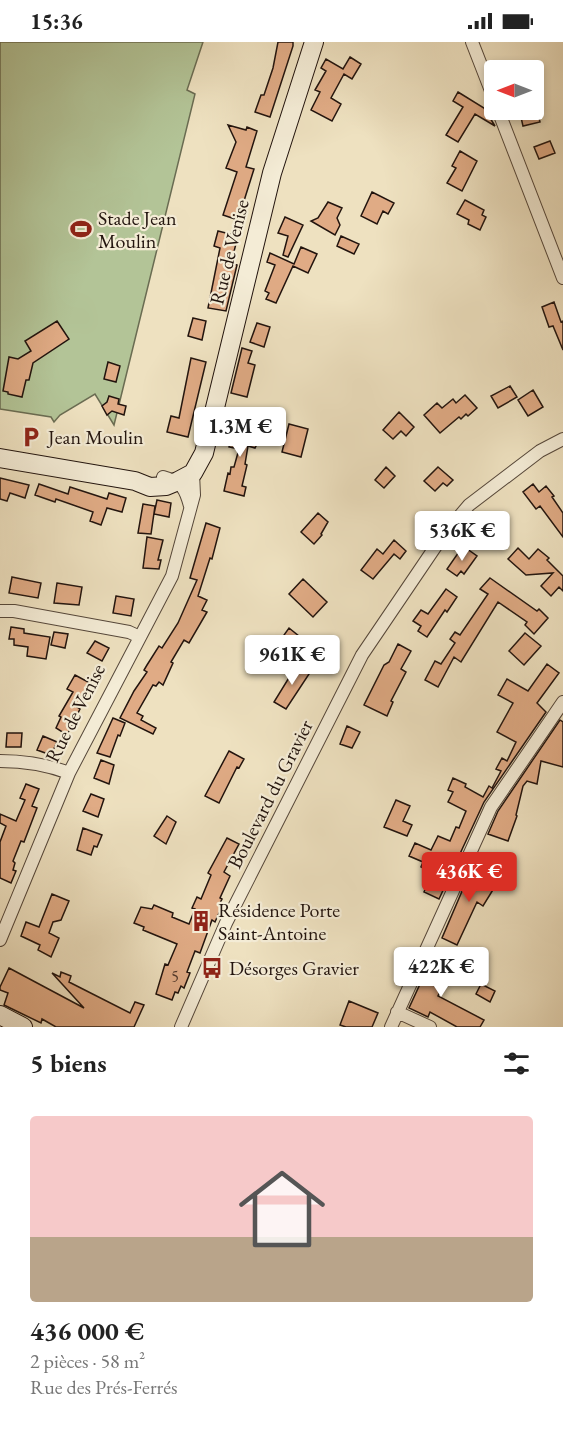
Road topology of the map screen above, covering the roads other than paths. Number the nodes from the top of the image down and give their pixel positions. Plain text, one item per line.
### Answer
1 (314, 42) edge
2 (472, 42) edge
3 (484, 72) edge
4 (502, 120) edge
5 (563, 278) edge
6 (210, 429) junction
7 (563, 439) edge
8 (0, 458) edge
9 (178, 477) junction
10 (191, 507) junction
11 (0, 611) edge
12 (140, 637) junction
13 (563, 702) edge
14 (0, 761) edge
15 (69, 773) junction
16 (0, 940) edge
17 (397, 1012) junction
18 (0, 1014) edge
19 (23, 1027) edge
20 (181, 1027) edge
21 (391, 1027) edge
22 (430, 1027) edge

1 - 6 main road, Rue de Venise
2 - 3 street
4 - 5 street
6 - 9 main road
6 - 9 main road, Rue de Venise
7 - 20 street, Boulevard du Gravier
8 - 9 main road
9 - 10 street
9 - 10 street, Rue de Venise
10 - 12 street, Rue de Venise
11 - 12 street
12 - 15 street, Rue de Venise
13 - 17 street
14 - 15 street
15 - 16 street, Rue de Venise
17 - 21 street
17 - 22 street
18 - 19 main road

